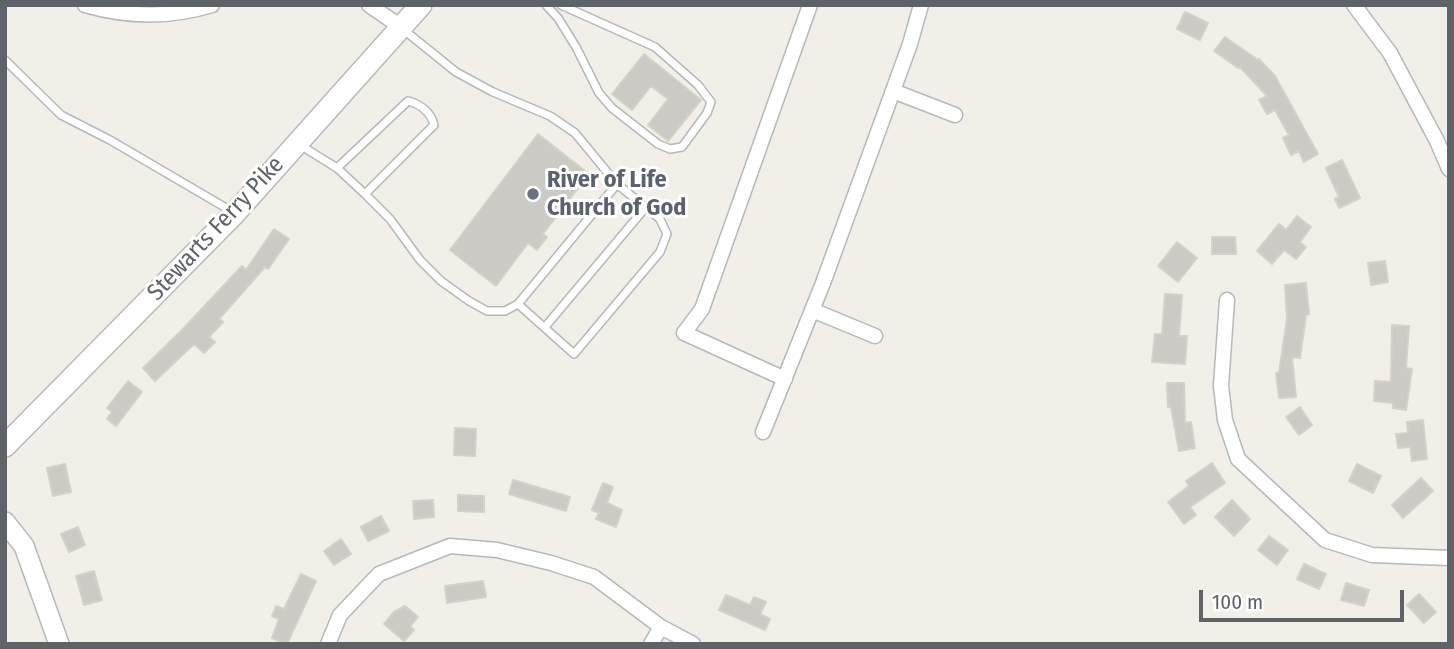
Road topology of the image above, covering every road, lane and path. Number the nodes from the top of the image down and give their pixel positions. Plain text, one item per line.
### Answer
1 (85, 5) edge
2 (212, 5) edge
3 (369, 5) edge
4 (421, 5) edge
5 (546, 5) edge
6 (561, 5) edge
7 (810, 5) edge
8 (921, 5) edge
9 (1354, 5) edge
10 (401, 27) junction
11 (5, 61) edge
12 (893, 91) junction
13 (955, 115) dead end
14 (297, 143) junction
15 (337, 168) junction
16 (1449, 169) edge
17 (617, 184) junction
18 (365, 194) junction
19 (646, 207) junction
20 (235, 213) junction
21 (1227, 300) dead end
22 (519, 304) junction
23 (812, 310) junction
24 (545, 327) junction
25 (875, 336) dead end
26 (785, 379) junction
27 (763, 432) dead end
28 (5, 446) edge
29 (5, 522) edge
30 (1449, 558) edge
31 (661, 627) junction
32 (59, 644) edge
33 (328, 644) edge
34 (651, 644) edge
35 (693, 644) edge

1 - 2 street
3 - 10 street
4 - 10 main road, Stewarts Ferry Pike
5 - 6 lane
7 - 26 street
8 - 12 street
9 - 16 street
10 - 14 main road, Stewarts Ferry Pike
10 - 17 lane
11 - 20 lane
12 - 13 street
12 - 23 street
14 - 15 lane
14 - 20 main road, Stewarts Ferry Pike
15 - 18 lane
15 - 18 lane
17 - 19 lane
17 - 22 lane
18 - 22 lane
19 - 24 lane
19 - 24 lane
20 - 28 main road, Stewarts Ferry Pike
21 - 30 street
22 - 24 lane
23 - 25 street
23 - 26 street
26 - 27 street
29 - 32 street
31 - 33 street
31 - 34 street
31 - 35 street

